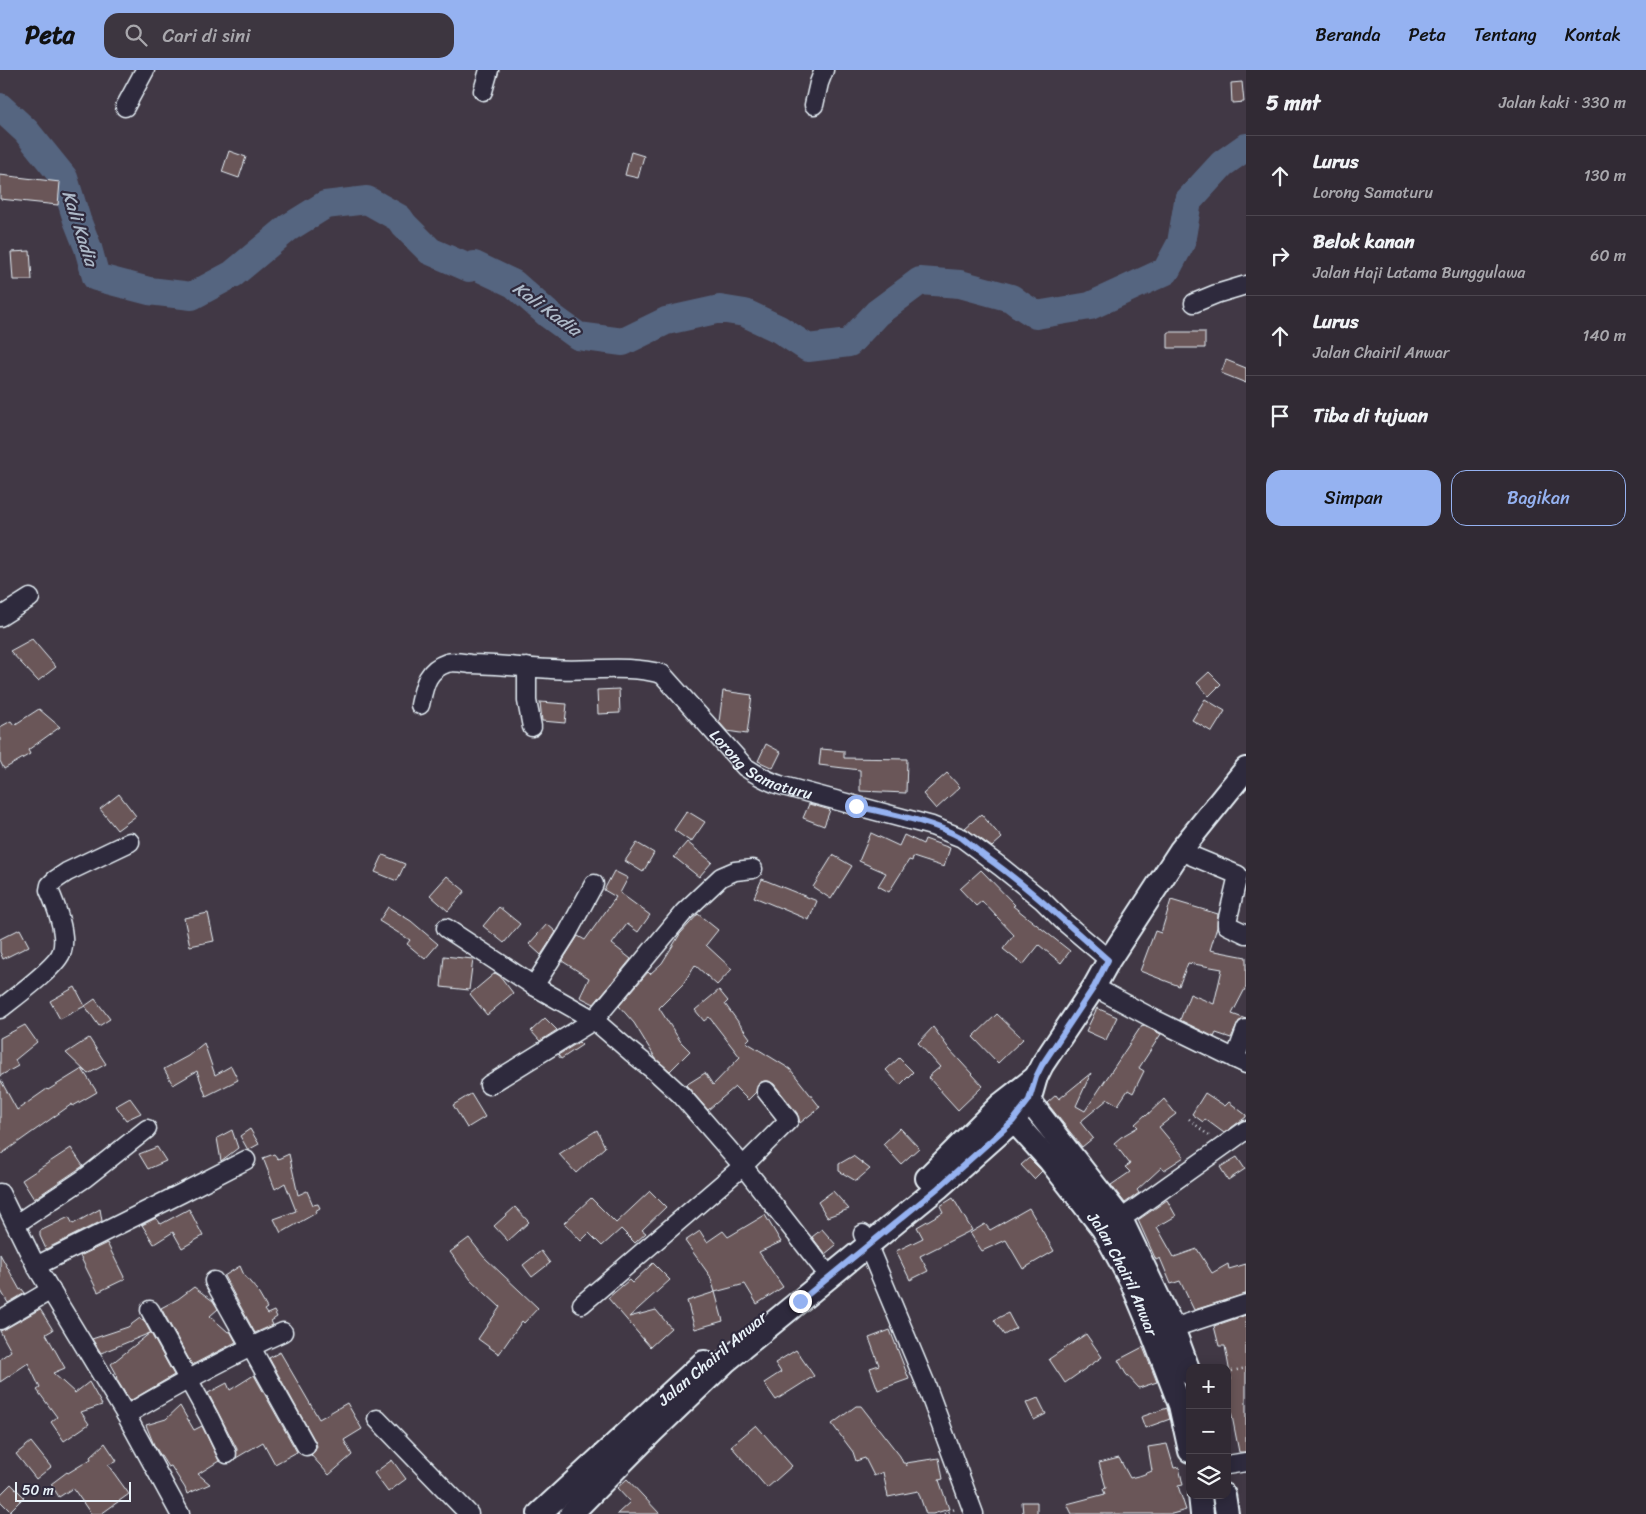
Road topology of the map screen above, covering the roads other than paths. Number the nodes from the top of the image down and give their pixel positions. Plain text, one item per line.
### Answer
1 (145, 70) edge
2 (488, 70) edge
3 (824, 70) edge
4 (483, 91) dead end
5 (814, 104) dead end
6 (125, 107) dead end
7 (1246, 285) edge
8 (1194, 303) dead end
9 (30, 598) dead end
10 (0, 617) edge
11 (527, 667) junction
12 (420, 705) dead end
13 (532, 727) dead end
14 (1246, 769) edge
15 (130, 842) dead end
16 (1180, 851) junction
17 (752, 869) dead end
18 (1242, 876) edge
19 (594, 884) dead end
20 (446, 928) dead end
21 (1246, 934) edge
22 (1108, 960) junction
23 (534, 986) junction
24 (1094, 987) junction
25 (0, 1009) edge
26 (594, 1020) junction
27 (1246, 1029) edge
28 (1240, 1062) edge
29 (489, 1085) dead end
30 (766, 1091) dead end
31 (1023, 1096) junction
32 (1006, 1113) junction
33 (147, 1129) dead end
34 (1246, 1130) edge
35 (246, 1160) dead end
36 (743, 1166) junction
37 (1, 1196) edge
38 (1121, 1219) junction
39 (16, 1224) junction
40 (866, 1239) junction
41 (36, 1266) junction
42 (822, 1267) junction
43 (214, 1281) dead end
44 (51, 1290) junction
45 (582, 1304) dead end
46 (1246, 1304) edge
47 (150, 1310) dead end
48 (0, 1320) edge
49 (1173, 1328) junction
50 (283, 1332) dead end
51 (250, 1347) junction
52 (1186, 1364) edge
53 (188, 1379) junction
54 (126, 1415) junction
55 (377, 1419) dead end
56 (1186, 1432) edge
57 (306, 1446) dead end
58 (228, 1454) dead end
59 (1246, 1462) edge
60 (1231, 1464) edge
61 (1200, 1499) edge
62 (1225, 1499) edge
63 (180, 1514) edge
64 (469, 1514) edge
65 (539, 1514) edge
66 (571, 1514) edge
67 (974, 1514) edge
68 (1202, 1514) edge
69 (1227, 1514) edge

1 - 6 street
2 - 4 street
3 - 5 street
7 - 8 street
9 - 10 street
11 - 12 street, Lorong Samaturu
11 - 13 street
11 - 22 street, Lorong Samaturu
14 - 16 main road, Jalan Chairil Anwar
15 - 25 street
16 - 18 street
16 - 22 main road, Jalan Chairil Anwar
17 - 26 street
18 - 21 street
19 - 23 street
20 - 23 street
22 - 24 main road, Jalan Chairil Anwar
23 - 26 street
24 - 28 street
24 - 31 main road, Jalan Chairil Anwar
26 - 29 street
26 - 36 street
27 - 28 street
30 - 36 street
31 - 32 main road, Jalan Chairil Anwar
31 - 38 main road, Jalan Chairil Anwar
32 - 40 main road, Jalan Chairil Anwar
32 - 56 main road, Jalan Chairil Anwar
33 - 39 street
34 - 38 street
35 - 41 street
36 - 42 street
36 - 45 street
37 - 39 street
38 - 49 main road, Jalan Chairil Anwar
39 - 41 street
40 - 42 main road, Jalan Chairil Anwar
40 - 66 main road, Jalan Chairil Anwar
40 - 67 street
41 - 44 street
42 - 65 main road, Jalan Chairil Anwar
43 - 51 street
44 - 48 street
44 - 54 street
46 - 49 street
47 - 53 street
49 - 52 main road, Jalan Chairil Anwar
50 - 51 street
51 - 53 street
51 - 57 street
53 - 54 street
53 - 58 street
54 - 63 street
55 - 64 street
59 - 60 street
61 - 68 main road
62 - 69 main road

